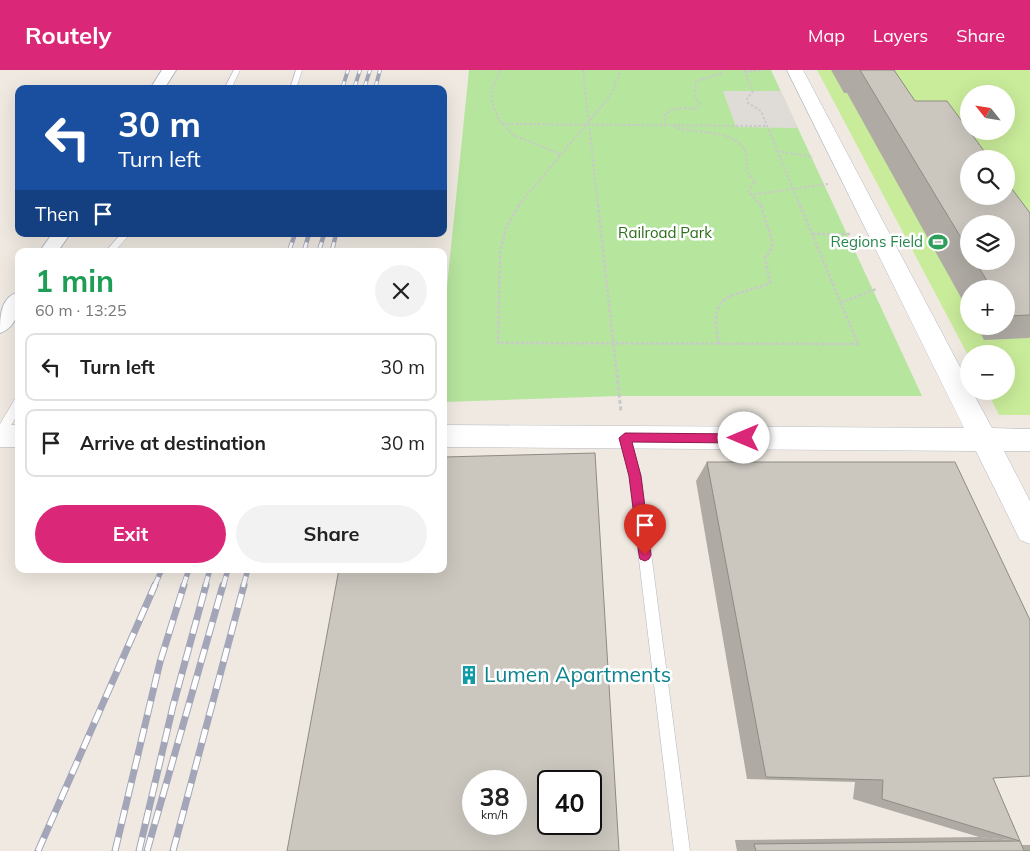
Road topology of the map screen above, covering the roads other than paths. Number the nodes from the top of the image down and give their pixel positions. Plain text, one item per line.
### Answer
1 (169, 70) edge
2 (237, 70) edge
3 (299, 70) edge
4 (795, 70) edge
5 (160, 85) edge
6 (229, 85) edge
7 (294, 85) edge
8 (59, 237) edge
9 (123, 237) edge
10 (51, 248) edge
11 (113, 248) edge
12 (15, 304) edge
13 (0, 326) edge
14 (15, 409) edge
15 (0, 435) edge
16 (15, 436) edge
17 (447, 436) edge
18 (625, 438) junction
19 (983, 440) junction
20 (1030, 440) edge
21 (1030, 530) edge
22 (682, 851) edge

1 - 5 street
2 - 6 lane
3 - 7 lane
4 - 19 street
8 - 10 street
9 - 11 lane
12 - 13 street
14 - 15 lane
15 - 16 street
17 - 18 street
18 - 19 street
18 - 22 lane
19 - 20 street
19 - 21 street

